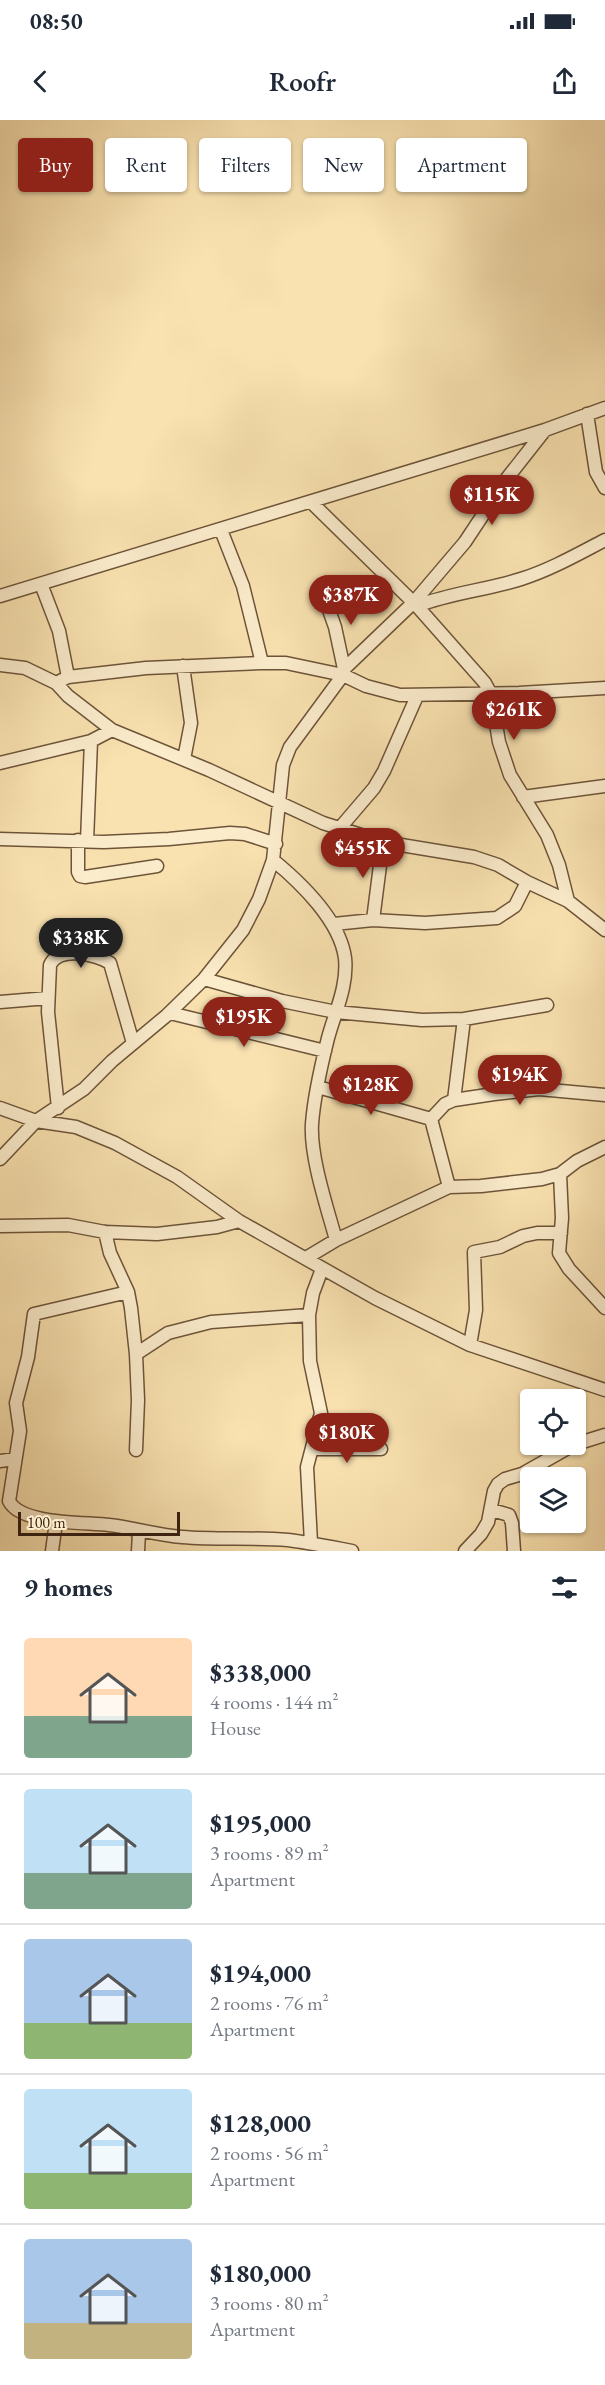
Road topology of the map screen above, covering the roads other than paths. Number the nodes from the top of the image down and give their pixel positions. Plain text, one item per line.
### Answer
1 (605, 408) edge
2 (587, 414) junction
3 (545, 430) junction
4 (605, 488) edge
5 (311, 502) junction
6 (220, 530) junction
7 (605, 540) edge
8 (41, 584) junction
9 (323, 593) dead end
10 (0, 596) edge
11 (416, 604) junction
12 (262, 663) junction
13 (0, 664) edge
14 (183, 666) junction
15 (344, 672) junction
16 (68, 676) junction
17 (56, 683) junction
18 (605, 688) edge
19 (491, 693) junction
20 (417, 696) junction
21 (112, 730) junction
22 (91, 741) junction
23 (184, 759) junction
24 (0, 763) edge
25 (605, 786) edge
26 (523, 796) junction
27 (280, 802) junction
28 (339, 829) junction
29 (0, 839) edge
30 (83, 841) junction
31 (383, 842) junction
32 (276, 844) junction
33 (273, 860) junction
34 (157, 866) dead end
35 (527, 882) junction
36 (568, 901) junction
37 (373, 920) junction
38 (334, 924) junction
39 (605, 930) edge
40 (204, 979) junction
41 (48, 998) junction
42 (0, 1002) edge
43 (547, 1005) dead end
44 (336, 1012) junction
45 (170, 1013) junction
46 (464, 1019) junction
47 (133, 1043) junction
48 (325, 1051) junction
49 (318, 1087) junction
50 (605, 1095) edge
51 (454, 1100) junction
52 (0, 1108) edge
53 (58, 1108) junction
54 (431, 1119) junction
55 (36, 1121) junction
56 (605, 1147) edge
57 (0, 1159) edge
58 (560, 1174) junction
59 (449, 1187) junction
60 (239, 1221) junction
61 (0, 1226) edge
62 (105, 1232) junction
63 (561, 1233) junction
64 (336, 1240) junction
65 (306, 1258) junction
66 (322, 1269) junction
67 (128, 1292) junction
68 (605, 1308) edge
69 (309, 1315) junction
70 (470, 1345) junction
71 (136, 1353) junction
72 (605, 1390) edge
73 (605, 1435) edge
74 (586, 1441) edge
75 (312, 1449) junction
76 (381, 1449) dead end
77 (136, 1450) dead end
78 (557, 1455) edge
79 (15, 1459) junction
80 (0, 1461) edge
81 (5, 1502) edge
82 (492, 1510) junction
83 (56, 1522) junction
84 (139, 1532) junction
85 (311, 1544) junction
86 (267, 1545) edge
87 (52, 1551) edge
88 (138, 1551) edge
89 (352, 1551) edge
90 (465, 1551) edge
91 (514, 1551) edge

1 - 2 street
2 - 3 street
2 - 4 street
3 - 5 street
3 - 11 street
5 - 6 street
5 - 11 street
6 - 8 street
6 - 12 street
7 - 11 street
8 - 10 street
8 - 16 street
9 - 15 street
11 - 15 street
11 - 19 street
12 - 14 street
12 - 15 street
13 - 17 street
14 - 16 street
14 - 23 street
15 - 20 street
15 - 27 street
16 - 17 street
17 - 21 street
18 - 19 street
19 - 20 street
19 - 26 street
20 - 28 street
21 - 22 street
21 - 23 street
22 - 24 street
22 - 30 street
23 - 27 street
25 - 26 street
26 - 36 street
27 - 28 street
27 - 32 street
28 - 31 street
29 - 30 street
30 - 32 street
30 - 34 street
31 - 35 street
31 - 37 street
32 - 33 street
33 - 38 street
33 - 40 street
35 - 36 street
35 - 37 street
36 - 39 street
37 - 38 street
38 - 44 street
40 - 44 street
40 - 45 street
41 - 42 street
41 - 47 street
41 - 53 street
43 - 46 street
44 - 46 street
44 - 48 street
45 - 47 street
45 - 48 street
46 - 51 street
47 - 53 street
48 - 49 street
49 - 54 street
49 - 64 street
50 - 51 street
51 - 54 street
52 - 55 street
53 - 55 street
54 - 59 street
55 - 57 street
55 - 60 street
56 - 58 street
58 - 59 street
58 - 63 street
59 - 64 street
60 - 62 street
60 - 65 street
61 - 62 street
62 - 67 street
63 - 68 street
63 - 70 street
64 - 65 street
65 - 66 street
66 - 69 street
66 - 70 street
67 - 71 street
67 - 79 street
69 - 71 street
69 - 75 street
70 - 72 street
71 - 77 street
73 - 74 street
75 - 76 street
75 - 85 street
78 - 82 street
79 - 80 street
79 - 81 street
81 - 83 street
82 - 90 street
82 - 91 street
83 - 84 street
83 - 87 street
84 - 86 street
84 - 88 street
85 - 86 street
85 - 89 street

